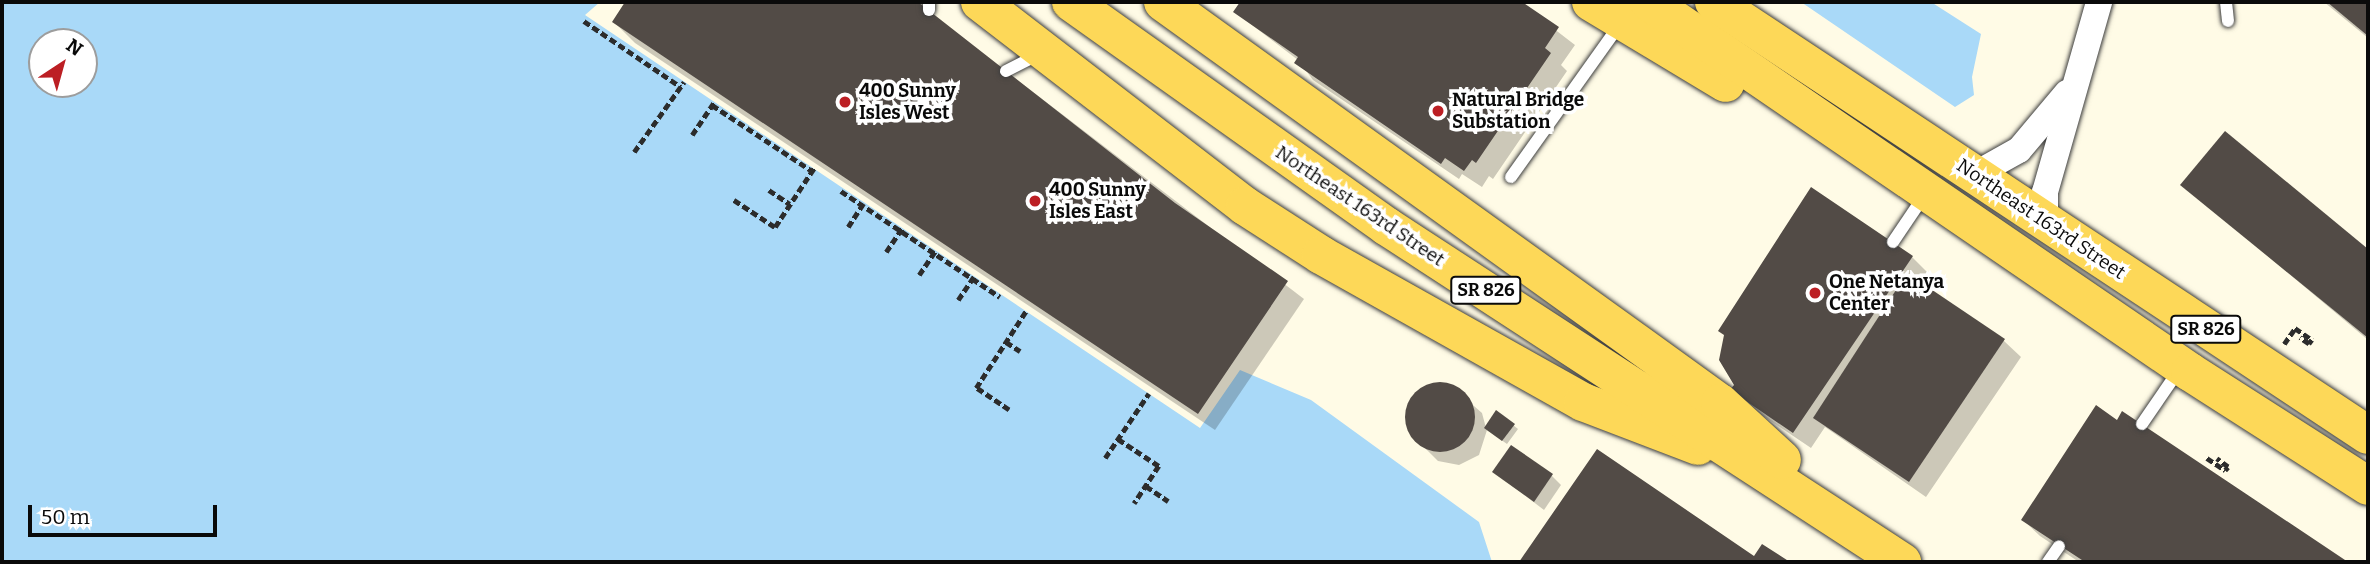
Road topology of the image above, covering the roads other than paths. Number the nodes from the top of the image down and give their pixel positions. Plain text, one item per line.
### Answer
1 (980, 2) edge
2 (1071, 2) edge
3 (1163, 2) edge
4 (1714, 2) edge
5 (1760, 2) edge
6 (2099, 2) edge
7 (2227, 2) edge
8 (1621, 8) edge
9 (2228, 21) dead end
10 (1045, 52) junction
11 (1006, 71) dead end
12 (2076, 80) junction
13 (1974, 174) junction
14 (1511, 177) dead end
15 (1928, 190) junction
16 (2045, 222) junction
17 (1893, 242) dead end
18 (2185, 369) junction
19 (2142, 425) dead end
20 (2368, 435) edge
21 (1765, 472) junction
22 (2368, 486) edge
23 (2368, 516) edge
24 (2059, 545) dead end
25 (1885, 555) edge
26 (2048, 562) edge

1 - 10 main road
2 - 21 main road, Northeast 163rd Street / SR 826
3 - 25 main road
4 - 13 main road, Northeast 163rd Street / SR 826
5 - 13 main road
6 - 12 street
7 - 9 lane
8 - 14 lane
8 - 15 main road
10 - 11 lane
10 - 21 main road
12 - 13 street
12 - 16 street
13 - 16 main road, Northeast 163rd Street / SR 826
15 - 17 lane
15 - 18 main road
16 - 20 main road, Northeast 163rd Street / SR 826
18 - 19 lane
18 - 22 main road
18 - 23 main road
21 - 25 main road, Northeast 163rd Street / SR 826
24 - 26 lane

